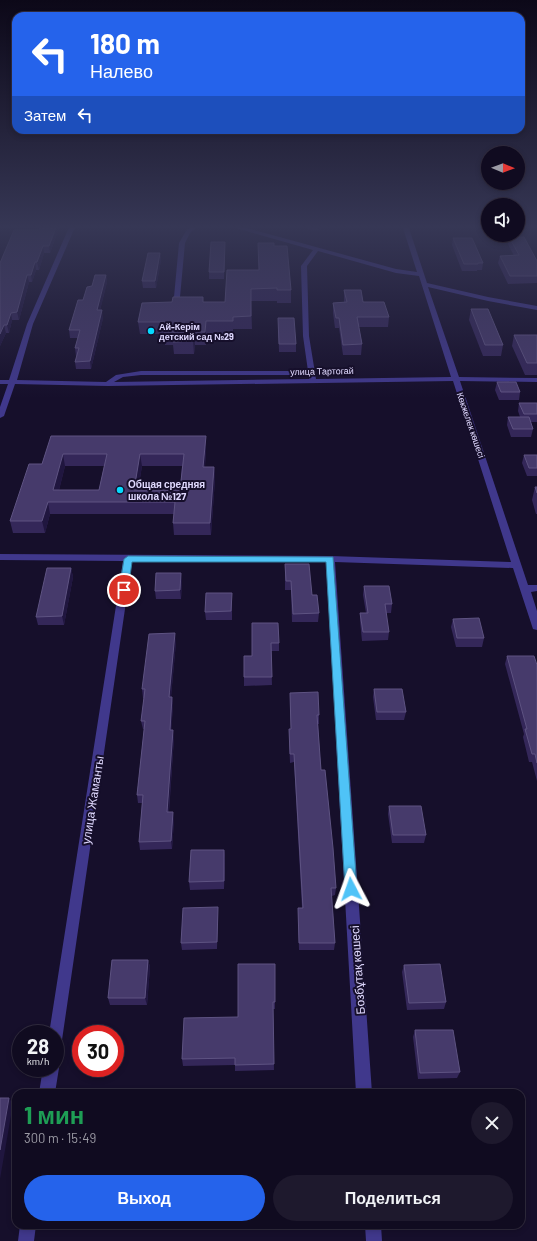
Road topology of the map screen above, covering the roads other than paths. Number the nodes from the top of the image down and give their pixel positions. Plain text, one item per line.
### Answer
1 (48, 283) edge
2 (178, 283) edge
3 (304, 283) edge
4 (424, 284) joint
5 (177, 297) edge
6 (537, 308) edge
7 (312, 377) junction
8 (456, 379) junction
9 (537, 380) edge
10 (0, 382) edge
11 (11, 382) junction
12 (0, 416) edge
13 (0, 557) edge
14 (128, 559) junction
15 (330, 559) junction
16 (518, 565) junction
17 (525, 588) junction
18 (537, 588) edge
19 (537, 626) edge
20 (57, 1025) edge
21 (50, 1077) edge
22 (48, 1089) edge
23 (364, 1089) edge
24 (28, 1229) edge
25 (373, 1229) edge
26 (26, 1241) edge
27 (374, 1241) edge

1 - 11 street
2 - 5 street
3 - 7 street
4 - 6 street
4 - 8 street, Көкжелек көшесі
7 - 8 street, улица Тартогай
7 - 11 street, улица Тартогай
8 - 9 street, улица Тартогай
8 - 16 street, Көкжелек көшесі
10 - 11 street, улица Тартогай
11 - 12 street
13 - 14 street
14 - 15 street
14 - 20 street, улица Жаманты
15 - 16 street
15 - 23 street, Бозбұтақ көшесі
16 - 17 street, Көкжелек көшесі
17 - 18 street
17 - 19 street, Көкжелек көшесі
21 - 22 street
24 - 26 street
25 - 27 street

